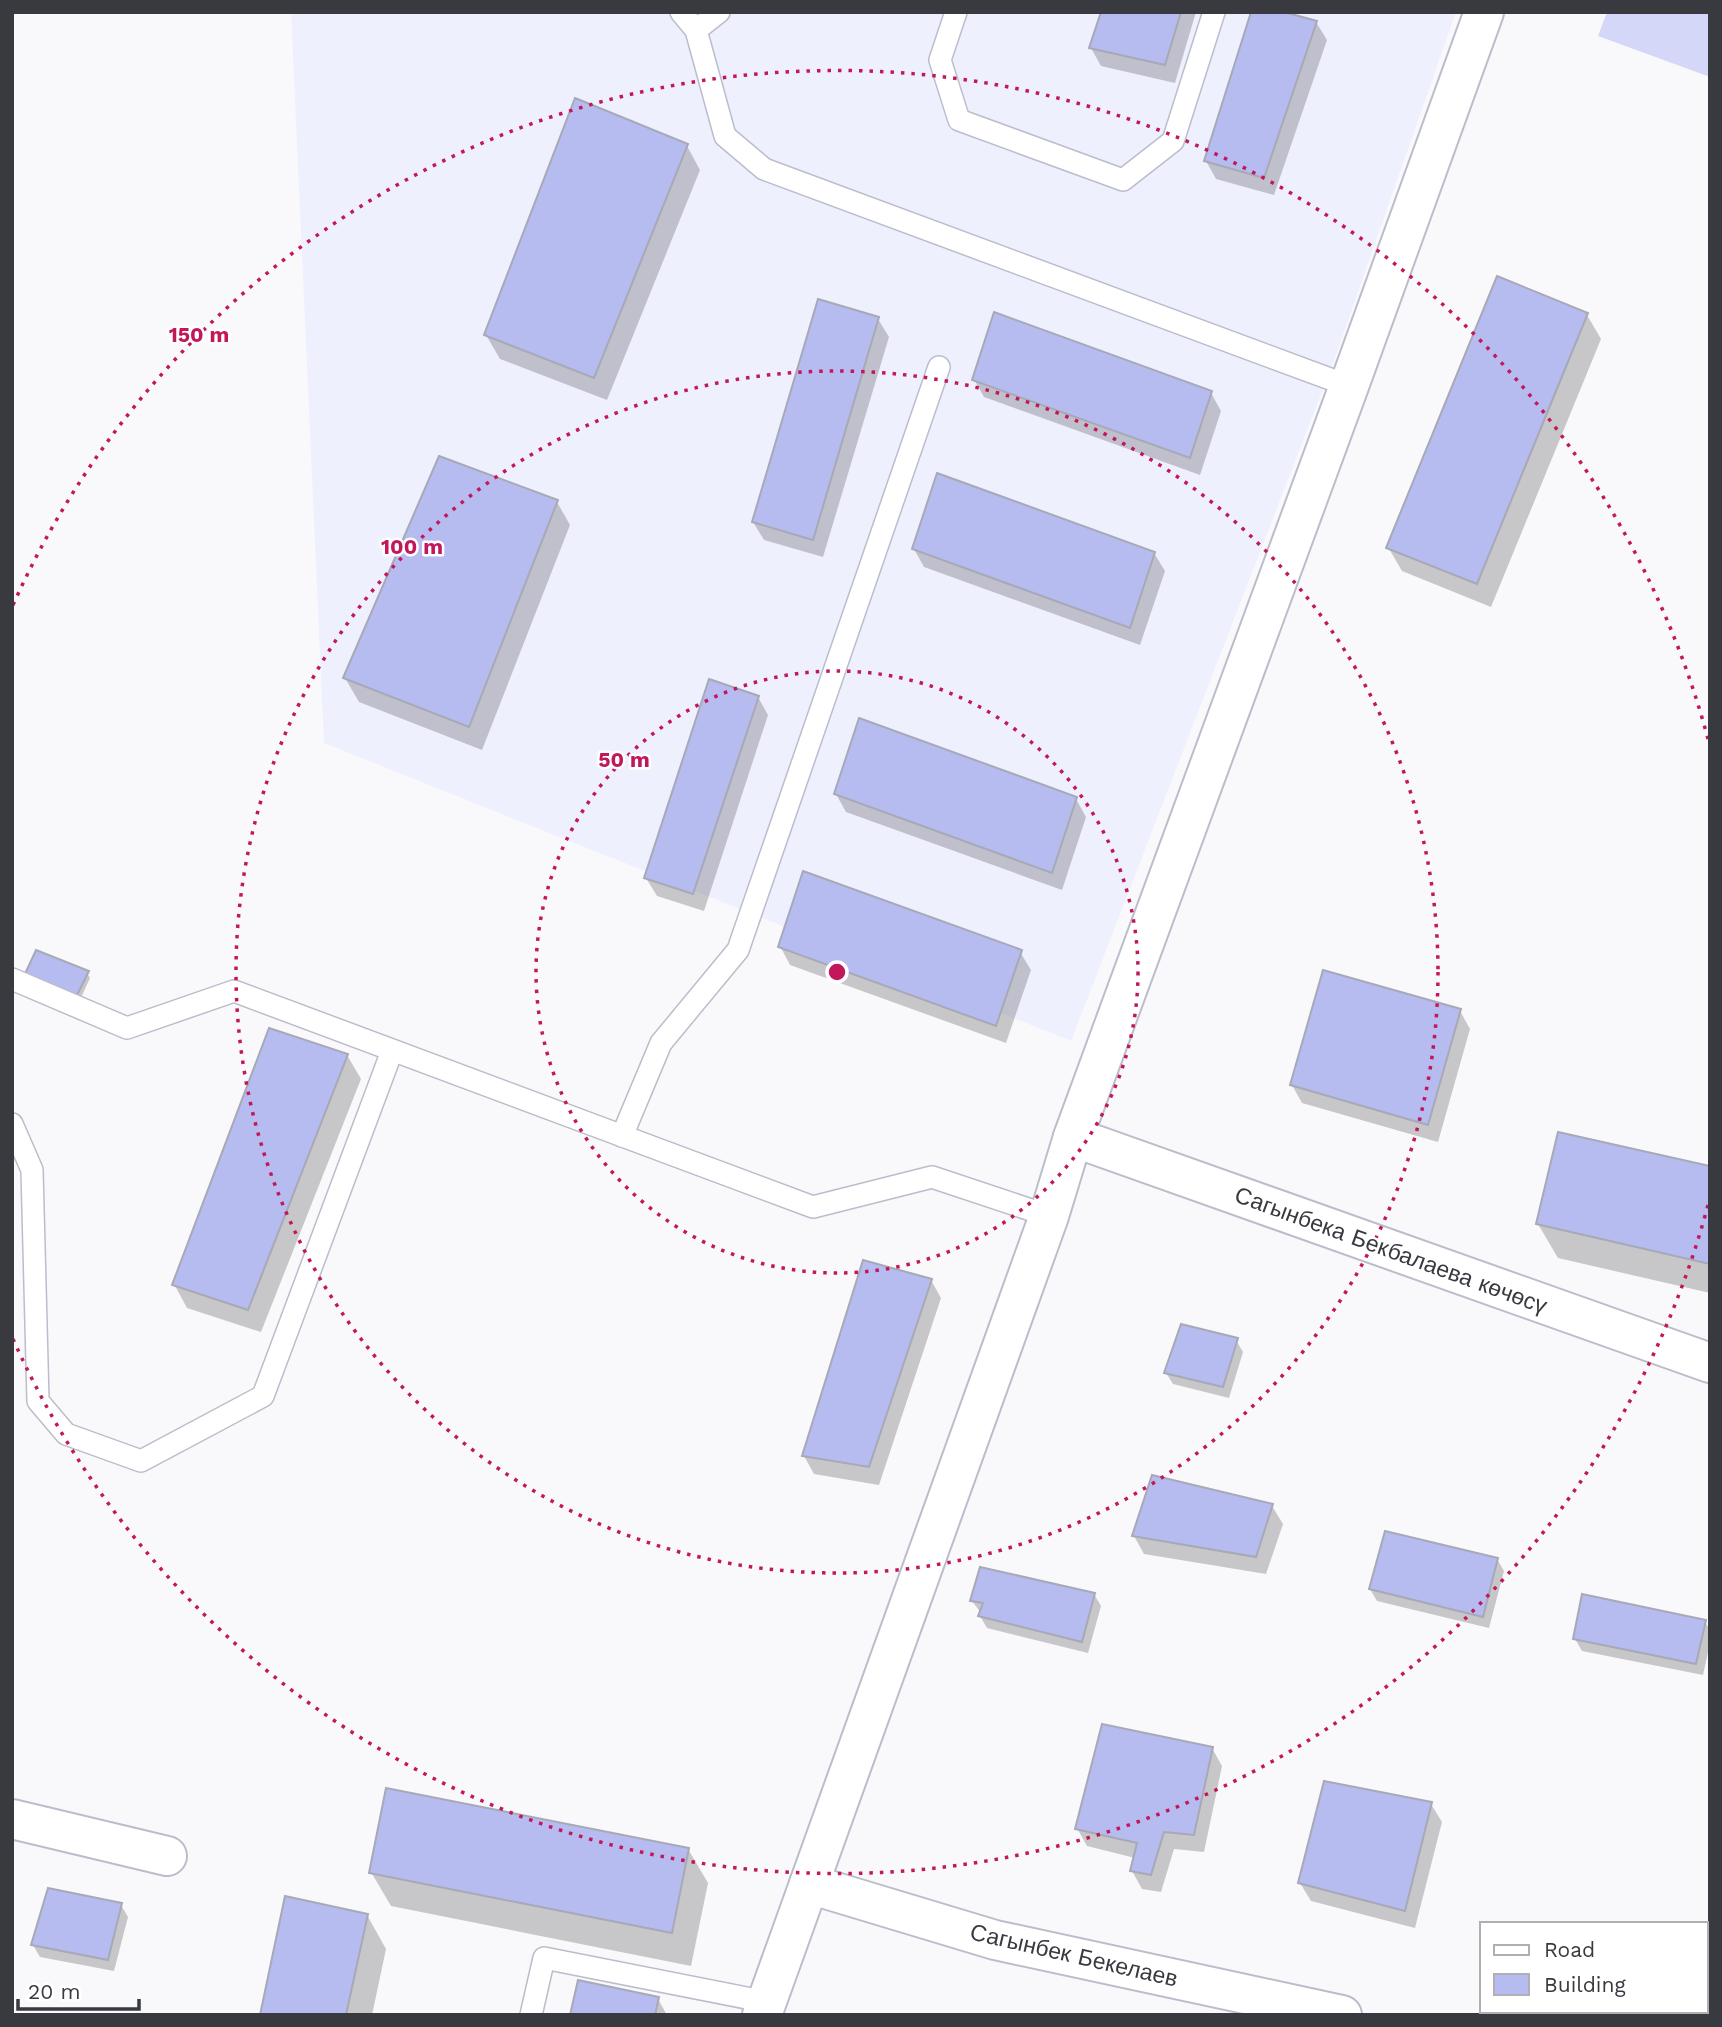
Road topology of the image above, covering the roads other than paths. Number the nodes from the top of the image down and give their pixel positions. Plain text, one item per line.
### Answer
1 (681, 12) edge
2 (719, 12) edge
3 (956, 12) edge
4 (1214, 12) edge
5 (1484, 12) edge
6 (696, 30) junction
7 (939, 367) dead end
8 (1349, 386) junction
9 (12, 979) edge
10 (392, 1051) junction
11 (12, 1124) edge
12 (622, 1136) junction
13 (1073, 1137) junction
14 (1049, 1216) junction
15 (1710, 1363) edge
16 (12, 1819) edge
17 (167, 1856) dead end
18 (809, 1884) junction
19 (764, 2008) edge
20 (531, 2015) edge
21 (1342, 2015) edge

1 - 6 lane
2 - 6 lane
3 - 4 lane
5 - 8 street
6 - 8 lane
7 - 12 lane
8 - 13 street
9 - 10 lane
10 - 11 lane
10 - 12 lane
12 - 14 lane
13 - 14 street
13 - 15 street, Сагынбека Бекбалаева көчөсү
14 - 18 street
16 - 17 street
18 - 19 street
18 - 21 street, Сагынбек Бекелаев
19 - 20 lane

